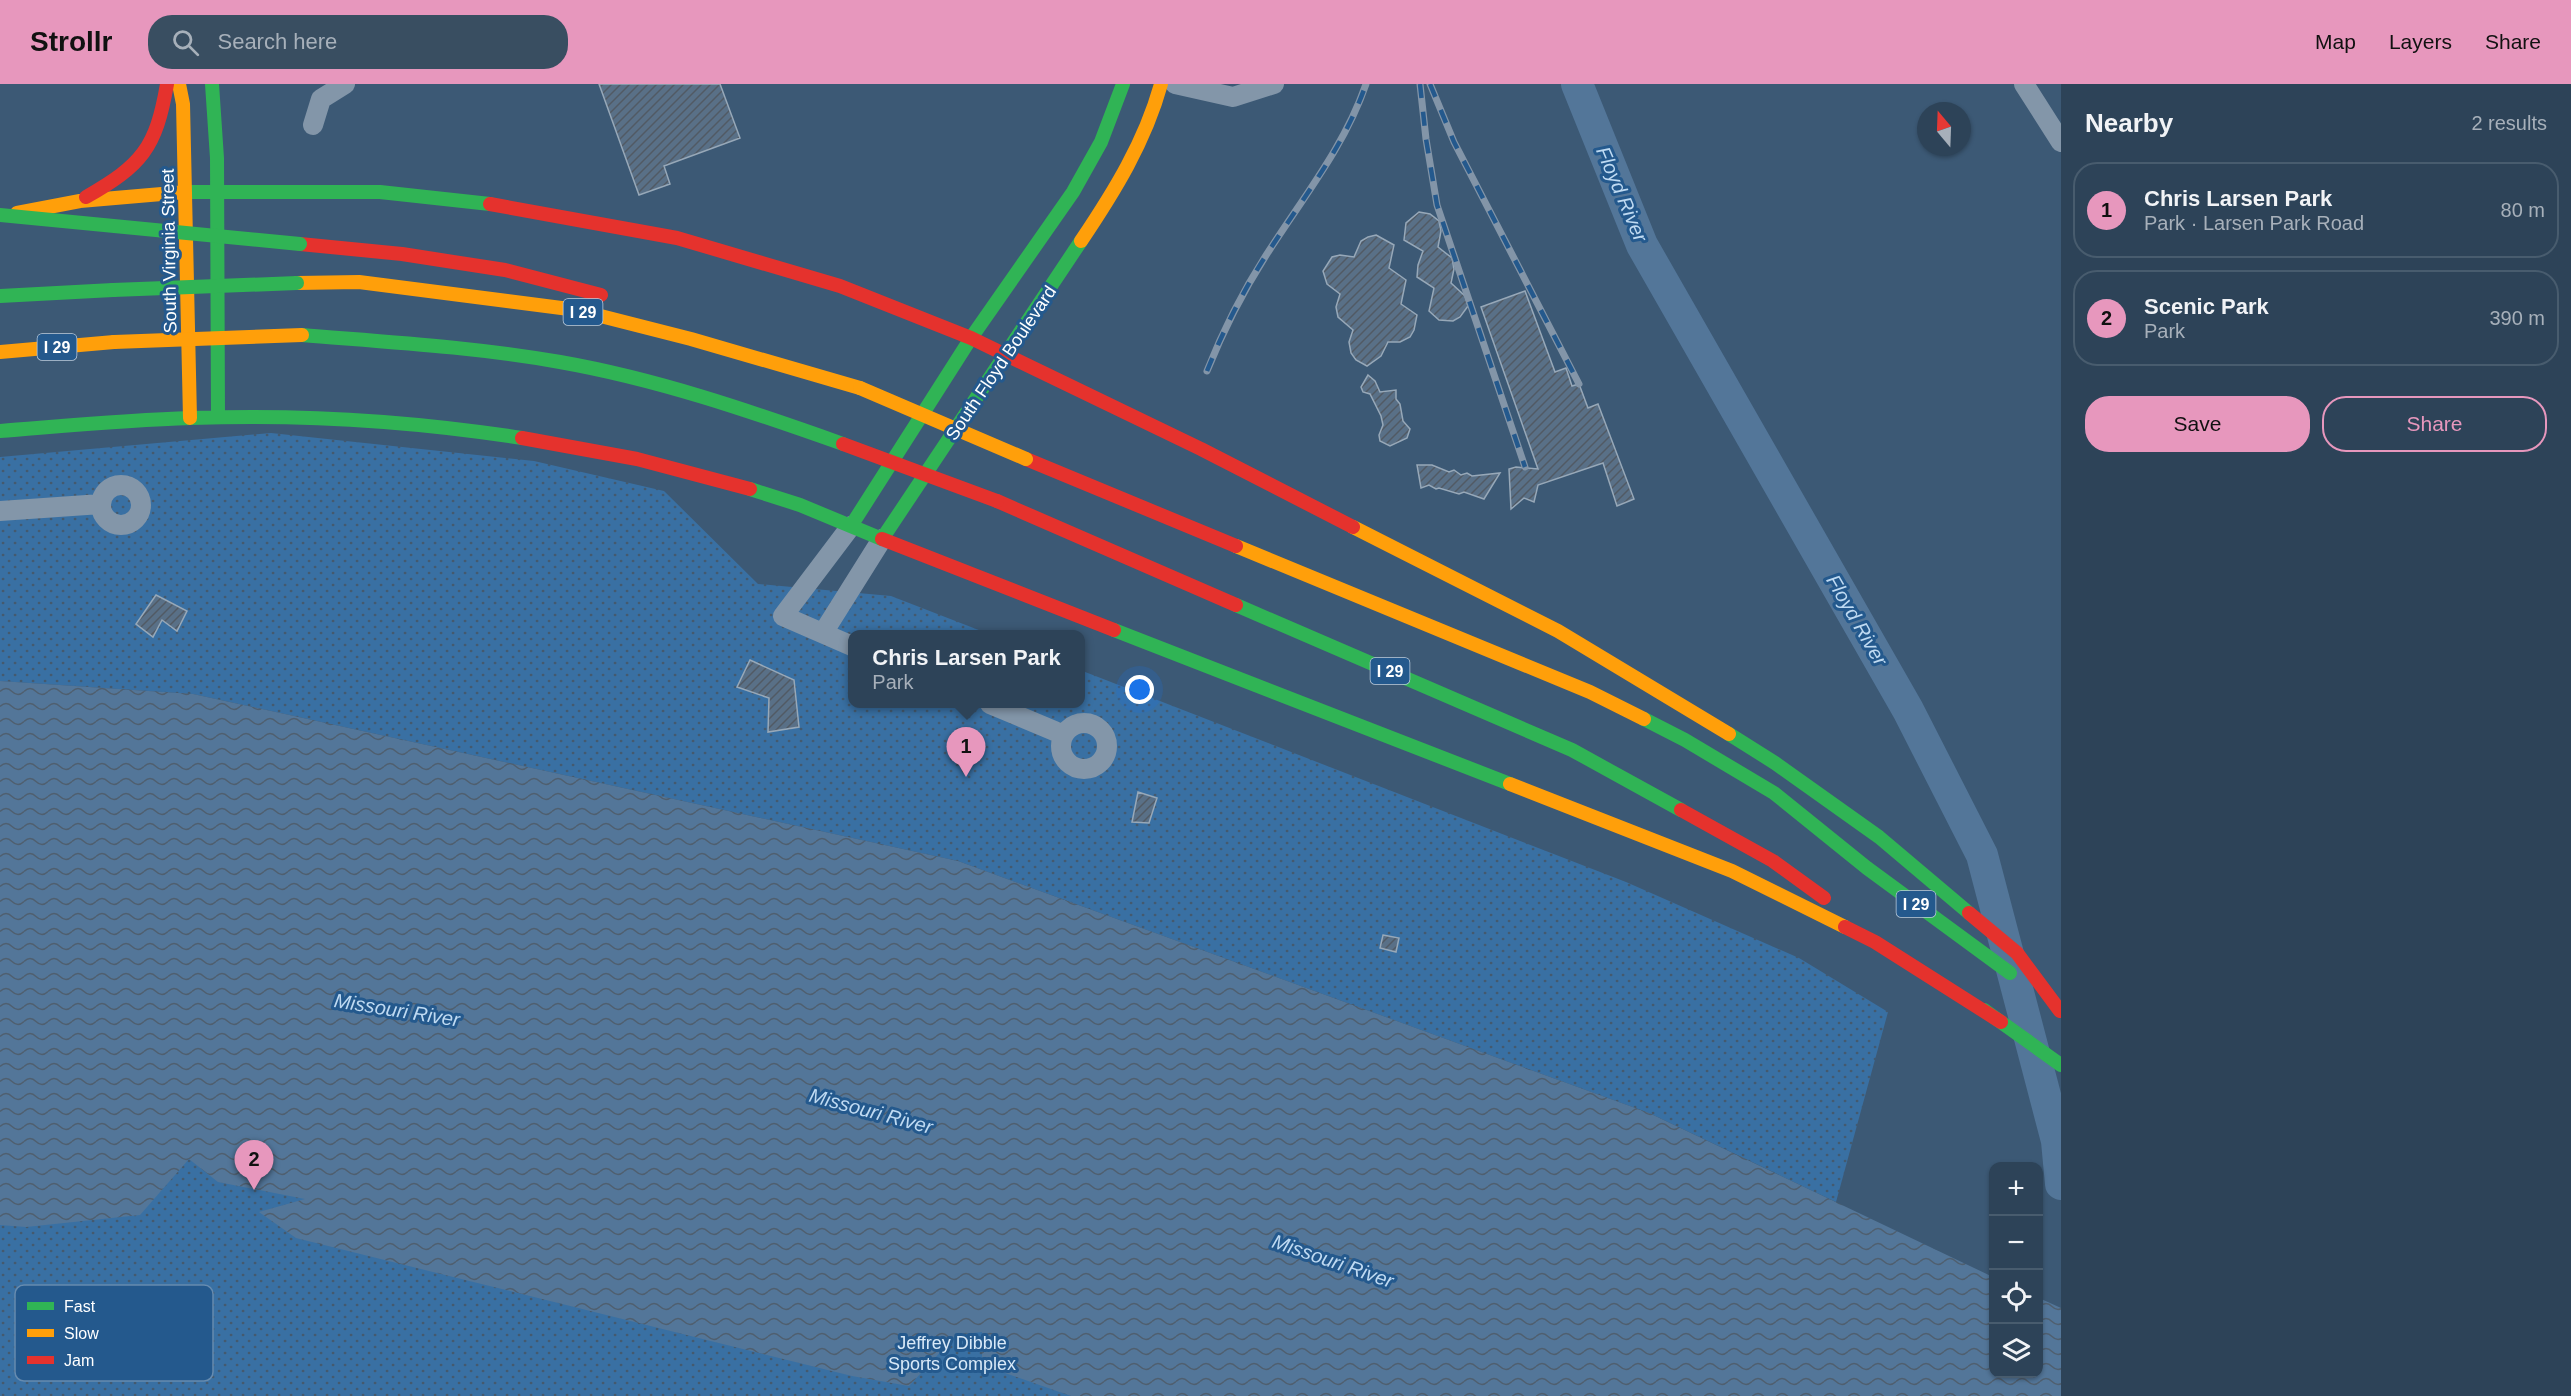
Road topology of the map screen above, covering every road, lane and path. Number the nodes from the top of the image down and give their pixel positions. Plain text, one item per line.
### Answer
1 (167, 84) edge
2 (179, 84) edge
3 (212, 84) edge
4 (345, 84) edge
5 (1123, 84) edge
6 (1161, 84) edge
7 (1175, 84) edge
8 (1274, 84) edge
9 (2024, 84) edge
10 (313, 125) dead end
11 (2061, 142) edge
12 (217, 191) junction
13 (185, 192) junction
14 (80, 201) junction
15 (0, 215) edge
16 (0, 296) edge
17 (612, 298) dead end
18 (653, 315) dead end
19 (691, 339) junction
20 (971, 339) junction
21 (0, 352) edge
22 (1006, 356) junction
23 (218, 417) junction
24 (190, 418) junction
25 (0, 431) edge
26 (101, 504) dead end
27 (0, 511) edge
28 (850, 526) junction
29 (882, 539) junction
30 (823, 633) junction
31 (848, 644) edge
32 (1000, 708) edge
33 (1064, 735) dead end
34 (2060, 1011) edge
35 (2001, 1022) junction
36 (2061, 1065) edge

1 - 14 main road
2 - 13 main road, South Virginia Street
3 - 12 main road
4 - 10 street
5 - 20 main road, South Floyd Boulevard
6 - 22 main road, South Floyd Boulevard
7 - 8 street
9 - 11 street
12 - 13 main road
12 - 20 main road
12 - 23 main road
13 - 14 main road
13 - 24 main road, South Virginia Street
14 - 15 main road
15 - 17 main road, bridge
16 - 19 main road, I 29, bridge
18 - 19 main road
19 - 34 main road, I 29, bridge
20 - 22 main road
20 - 28 main road, South Floyd Boulevard
21 - 35 main road, I 29, bridge
22 - 29 main road, South Floyd Boulevard
22 - 34 main road
23 - 24 main road
23 - 28 main road
24 - 25 main road
26 - 27 street
28 - 29 main road
28 - 30 street, South Floyd Boulevard
29 - 30 street, South Floyd Boulevard
29 - 35 main road
30 - 31 street
32 - 33 street
35 - 36 main road, I 29

